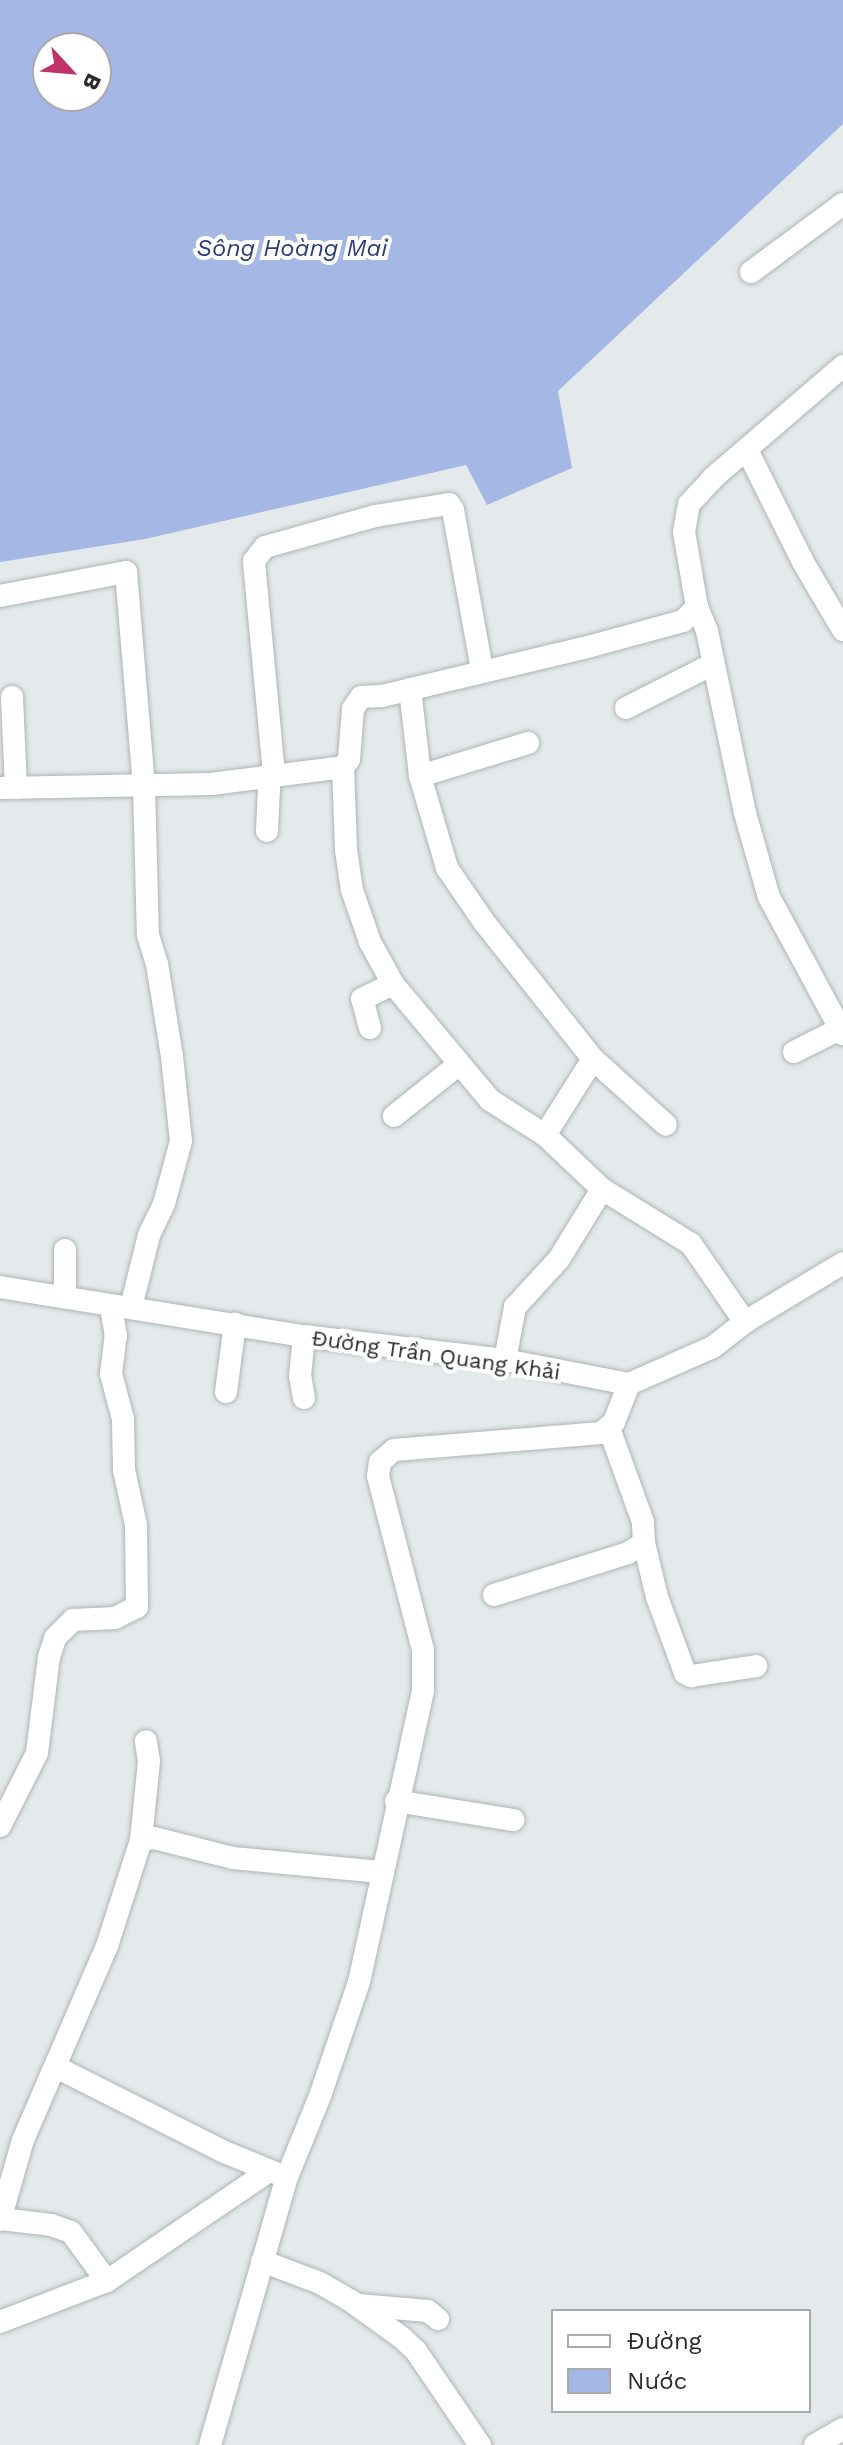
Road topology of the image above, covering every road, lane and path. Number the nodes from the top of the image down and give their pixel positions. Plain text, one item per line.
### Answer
1 (843, 204) edge
2 (751, 272) dead end
3 (843, 366) edge
4 (747, 450) junction
5 (0, 596) edge
6 (697, 607) junction
7 (843, 630) edge
8 (713, 664) junction
9 (482, 670) junction
10 (410, 689) junction
11 (12, 697) dead end
12 (626, 708) dead end
13 (528, 743) dead end
14 (343, 767) junction
15 (270, 775) junction
16 (420, 776) junction
17 (144, 786) junction
18 (8, 788) edge
19 (267, 831) dead end
20 (393, 984) junction
21 (370, 1028) dead end
22 (842, 1032) edge
23 (794, 1052) dead end
24 (593, 1059) junction
25 (458, 1065) junction
26 (394, 1116) dead end
27 (666, 1125) dead end
28 (545, 1135) junction
29 (602, 1189) junction
30 (65, 1250) dead end
31 (843, 1263) edge
32 (0, 1287) edge
33 (65, 1297) junction
34 (121, 1307) junction
35 (745, 1322) junction
36 (235, 1324) junction
37 (304, 1336) junction
38 (505, 1360) junction
39 (629, 1384) junction
40 (226, 1392) dead end
41 (304, 1398) dead end
42 (609, 1428) junction
43 (644, 1543) junction
44 (494, 1595) dead end
45 (756, 1666) dead end
46 (146, 1741) dead end
47 (396, 1801) junction
48 (513, 1820) dead end
49 (0, 1826) edge
50 (141, 1840) junction
51 (380, 1872) junction
52 (56, 2067) junction
53 (278, 2174) junction
54 (1, 2220) edge
55 (262, 2261) junction
56 (107, 2281) junction
57 (356, 2304) junction
58 (438, 2319) dead end
59 (0, 2322) edge
60 (843, 2429) edge
61 (210, 2445) edge
62 (480, 2445) edge
63 (815, 2445) edge

1 - 2 street
3 - 4 street
4 - 6 street
4 - 7 street
5 - 17 street
6 - 8 street
6 - 9 street
8 - 12 street
8 - 22 street
9 - 10 street
9 - 15 street
10 - 14 street
10 - 16 street
11 - 18 street
13 - 16 street
14 - 15 street
14 - 20 street
15 - 17 street
15 - 19 street
16 - 24 street
17 - 18 street
17 - 34 street
20 - 21 street
20 - 25 street
22 - 23 street
24 - 27 street
24 - 28 street
25 - 26 street
25 - 28 street
28 - 29 street
29 - 35 street
29 - 38 street
30 - 33 street
31 - 35 street
32 - 33 street, Đường Trần Quang Khải
33 - 34 street, Đường Trần Quang Khải
34 - 36 street, Đường Trần Quang Khải
34 - 49 street
35 - 39 street
36 - 37 street, Đường Trần Quang Khải
36 - 40 street
37 - 38 street, Đường Trần Quang Khải
37 - 41 street
38 - 39 street, Đường Trần Quang Khải
39 - 42 street
42 - 43 street
42 - 47 street
43 - 44 street
43 - 45 street
46 - 50 street
47 - 48 street
47 - 51 street
50 - 51 street
50 - 52 street
51 - 53 street
52 - 53 street
52 - 54 street
53 - 55 street
53 - 56 street
54 - 56 street
55 - 57 street
55 - 61 street
56 - 59 street
57 - 58 street
57 - 62 street
60 - 63 street

